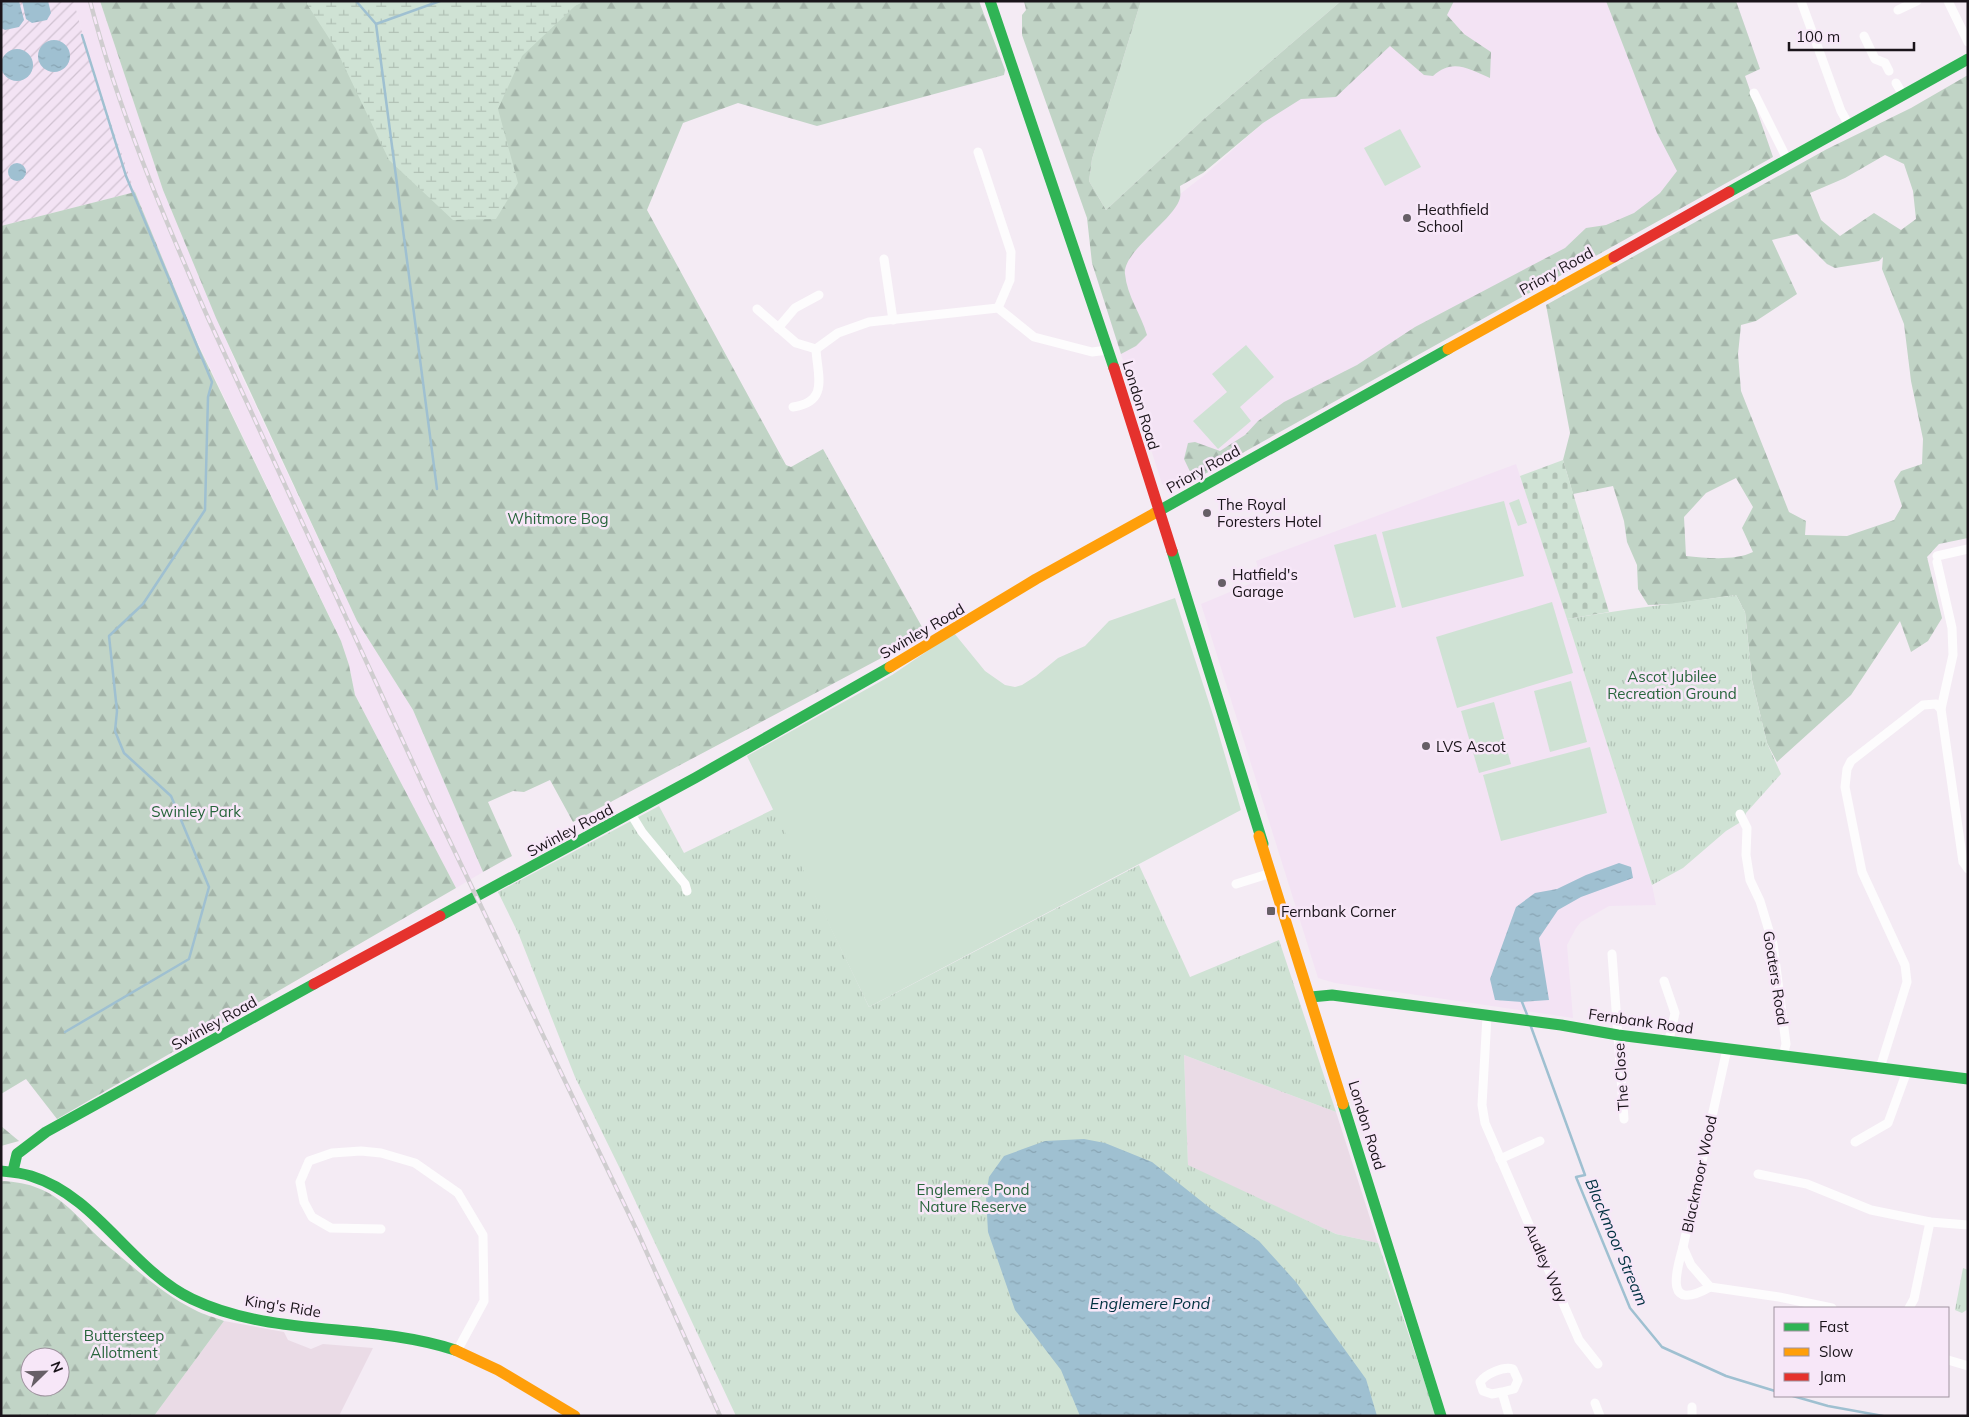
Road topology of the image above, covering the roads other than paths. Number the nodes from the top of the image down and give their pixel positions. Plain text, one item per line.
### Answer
1 (990, 1) edge
2 (1802, 1) edge
3 (1916, 1) edge
4 (1948, 1) edge
5 (1898, 10) dead end
6 (1864, 36) dead end
7 (1968, 42) edge
8 (1968, 59) edge
9 (1889, 71) dead end
10 (1896, 83) dead end
11 (1754, 93) dead end
12 (1903, 95) junction
13 (1849, 125) junction
14 (978, 152) dead end
15 (1787, 159) junction
16 (884, 259) dead end
17 (819, 295) dead end
18 (998, 308) junction
19 (758, 309) dead end
20 (893, 320) junction
21 (778, 328) junction
22 (816, 349) junction
23 (1108, 350) junction
24 (793, 407) dead end
25 (1159, 511) junction
26 (1968, 549) edge
27 (1941, 709) junction
28 (631, 814) junction
29 (1740, 814) dead end
30 (1968, 869) edge
31 (1271, 873) junction
32 (1236, 884) dead end
33 (687, 891) dead end
34 (1612, 954) dead end
35 (1664, 981) dead end
36 (1311, 997) junction
37 (1487, 1016) junction
38 (1618, 1035) junction
39 (1669, 1040) junction
40 (1727, 1049) junction
41 (1783, 1056) junction
42 (1880, 1068) junction
43 (1907, 1070) junction
44 (1968, 1079) edge
45 (1624, 1119) dead end
46 (1540, 1141) dead end
47 (1855, 1142) dead end
48 (1500, 1159) junction
49 (7, 1171) edge
50 (1758, 1174) dead end
51 (1930, 1222) junction
52 (1968, 1225) edge
53 (381, 1229) dead end
54 (1683, 1247) junction
55 (1710, 1287) junction
56 (1827, 1307) edge
57 (1910, 1307) edge
58 (457, 1351) junction
59 (1949, 1360) edge
60 (1598, 1364) dead end
61 (1968, 1366) edge
62 (1502, 1392) dead end
63 (1595, 1403) dead end
64 (575, 1416) edge
65 (1441, 1416) edge
66 (1509, 1416) edge
67 (1600, 1416) edge

1 - 23 main road, London Road
2 - 13 street
3 - 5 street
4 - 7 street
6 - 9 street
8 - 12 main road, Priory Road
10 - 12 street
11 - 15 street
12 - 13 main road, Priory Road
13 - 15 main road, Priory Road
14 - 18 street
15 - 25 main road, Priory Road
16 - 20 street
17 - 21 street
18 - 20 street
18 - 23 street
19 - 21 street
20 - 22 street
21 - 22 street
22 - 24 street
23 - 25 main road, London Road
25 - 28 main road, Swinley Road
25 - 31 main road, London Road
26 - 27 street
27 - 30 street
27 - 42 street
28 - 33 street
28 - 49 main road, Swinley Road
29 - 41 street, Goaters Road
31 - 32 street
31 - 36 main road, London Road
34 - 38 street, The Close
35 - 39 street
36 - 37 main road, Fernbank Road
36 - 65 main road, London Road
37 - 38 main road, Fernbank Road
37 - 48 street, Audley Way
38 - 39 main road, Fernbank Road
38 - 45 street, The Close
39 - 40 main road, Fernbank Road
40 - 41 main road, Fernbank Road
40 - 54 street, Blackmoor Wood
41 - 42 main road, Fernbank Road
42 - 43 main road, Fernbank Road
43 - 44 main road, Fernbank Road
43 - 47 street
46 - 48 street
48 - 60 street, Audley Way
49 - 58 main road, King's Ride
50 - 51 street
51 - 52 street
51 - 57 street
53 - 58 street
54 - 55 street, Blackmoor Wood
54 - 55 street
55 - 56 street
58 - 64 main road, King's Ride
59 - 61 street
62 - 66 street
63 - 67 street

